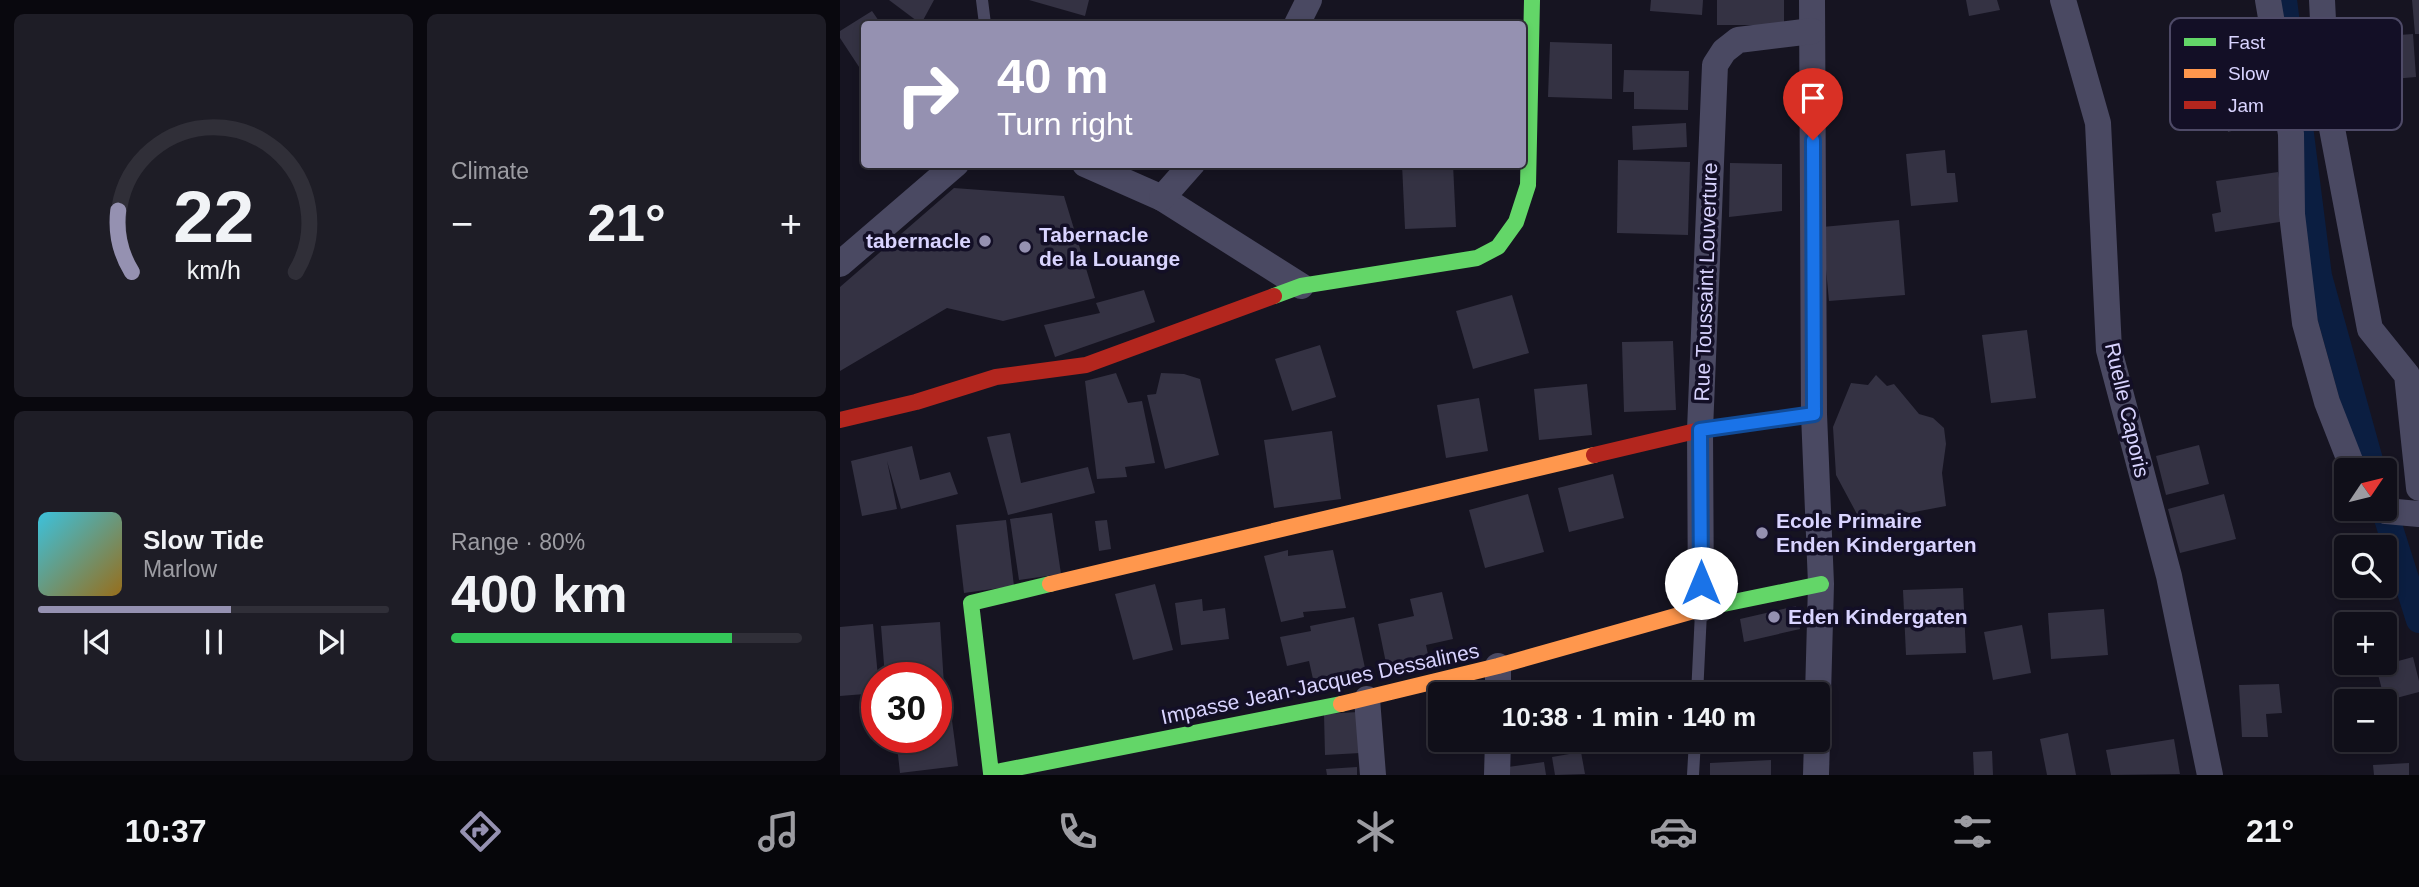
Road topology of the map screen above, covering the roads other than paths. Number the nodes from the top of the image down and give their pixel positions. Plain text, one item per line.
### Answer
1 (982, 0) edge
2 (1309, 0) edge
3 (1532, 0) edge
4 (1812, 0) edge
5 (2063, 0) edge
6 (2268, 0) edge
7 (2322, 0) edge
8 (2271, 18) edge
9 (2323, 18) edge
10 (985, 21) edge
11 (1298, 21) edge
12 (1812, 31) junction
13 (2290, 130) edge
14 (2332, 130) edge
15 (951, 168) edge
16 (1095, 168) edge
17 (1188, 168) edge
18 (1162, 198) junction
19 (840, 264) edge
20 (1301, 286) junction
21 (2413, 374) edge
22 (1814, 414) junction
23 (840, 420) edge
24 (1700, 430) junction
25 (2349, 458) edge
26 (2419, 488) edge
27 (2398, 513) edge
28 (2419, 514) edge
29 (1821, 584) junction
30 (1701, 609) junction
31 (1498, 666) junction
32 (1498, 682) edge
33 (1698, 682) edge
34 (1818, 682) edge
35 (1367, 699) junction
36 (1498, 752) edge
37 (1694, 752) edge
38 (1817, 752) edge
39 (1373, 775) edge
40 (1497, 775) edge
41 (1693, 775) edge
42 (1816, 775) edge
43 (2210, 775) edge

1 - 10 lane
2 - 11 street
3 - 20 street
4 - 12 street
5 - 43 street, Ruelle Caporis
6 - 8 street
7 - 9 street
12 - 22 street
12 - 24 street, Rue Toussaint Louverture
13 - 25 street
14 - 21 street
15 - 19 street
16 - 18 street
17 - 18 street
18 - 20 street
20 - 23 street
21 - 26 street
22 - 24 street
22 - 29 street
24 - 30 street, Rue Toussaint Louverture
24 - 35 street, Impasse Jean-Jacques Dessalines
27 - 28 street
29 - 30 street, Impasse Jean-Jacques Dessalines
29 - 34 street
30 - 31 street, Impasse Jean-Jacques Dessalines
30 - 33 lane
31 - 32 street
31 - 35 street, Impasse Jean-Jacques Dessalines
35 - 39 street
36 - 40 street
37 - 41 lane
38 - 42 street

